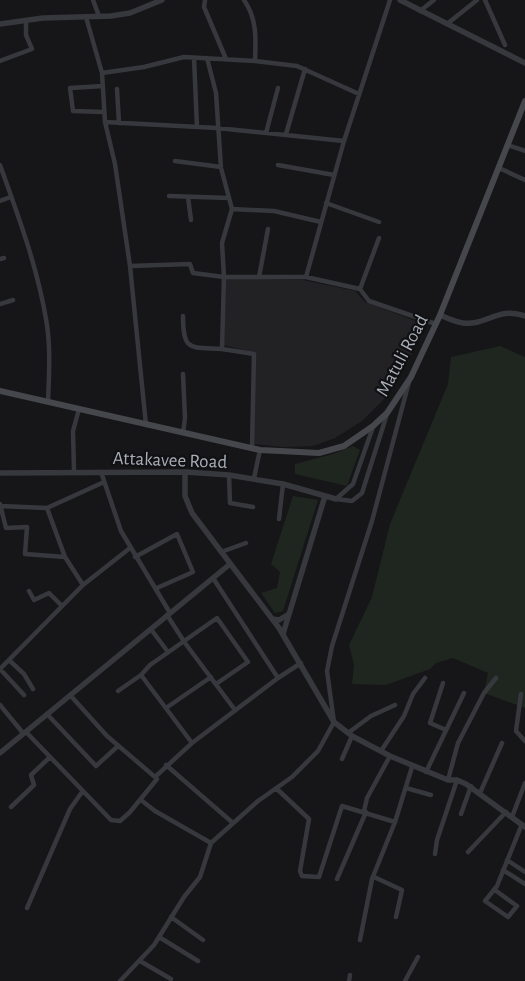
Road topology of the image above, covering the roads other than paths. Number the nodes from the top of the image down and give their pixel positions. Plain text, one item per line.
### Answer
1 (93, 0) edge
2 (162, 0) edge
3 (205, 0) edge
4 (244, 0) edge
5 (390, 0) edge
6 (400, 0) edge
7 (434, 0) edge
8 (477, 0) edge
9 (486, 0) edge
10 (151, 2) edge
11 (420, 10) junction
12 (99, 16) junction
13 (86, 17) junction
14 (26, 21) junction
15 (0, 24) edge
16 (447, 24) junction
17 (504, 45) dead end
18 (194, 58) junction
19 (207, 58) junction
20 (226, 59) junction
21 (0, 61) edge
22 (255, 61) junction
23 (525, 63) edge
24 (305, 69) junction
25 (102, 73) junction
26 (103, 86) junction
27 (278, 88) dead end
28 (117, 89) dead end
29 (359, 94) junction
30 (524, 105) edge
31 (104, 112) junction
32 (105, 122) junction
33 (119, 123) junction
34 (197, 127) junction
35 (217, 128) junction
36 (266, 132) junction
37 (286, 134) junction
38 (344, 141) junction
39 (508, 145) junction
40 (525, 151) edge
41 (175, 161) dead end
42 (0, 165) edge
43 (278, 165) dead end
44 (221, 167) junction
45 (499, 168) junction
46 (334, 175) junction
47 (525, 180) edge
48 (169, 196) dead end
49 (11, 197) junction
50 (188, 197) junction
51 (229, 198) junction
52 (0, 201) edge
53 (326, 203) junction
54 (232, 209) junction
55 (190, 220) dead end
56 (321, 222) junction
57 (379, 222) dead end
58 (268, 229) dead end
59 (379, 238) dead end
60 (130, 266) junction
61 (224, 277) junction
62 (259, 277) junction
63 (306, 277) junction
64 (360, 289) junction
65 (13, 300) dead end
66 (0, 304) edge
67 (440, 315) junction
68 (183, 316) dead end
69 (525, 316) edge
70 (436, 324) junction
71 (222, 349) junction
72 (183, 374) dead end
73 (411, 377) junction
74 (0, 391) edge
75 (48, 402) junction
76 (79, 409) junction
77 (387, 413) junction
78 (146, 425) junction
79 (373, 426) junction
80 (183, 433) junction
81 (252, 448) junction
82 (260, 450) junction
83 (74, 471) junction
84 (0, 472) edge
85 (101, 472) junction
86 (185, 472) junction
87 (229, 475) junction
88 (254, 478) junction
89 (104, 482) junction
90 (283, 484) junction
91 (325, 496) junction
92 (336, 499) junction
93 (0, 505) edge
94 (253, 507) dead end
95 (47, 508) junction
96 (279, 519) dead end
97 (246, 543) dead end
98 (130, 548) junction
99 (222, 552) junction
100 (65, 557) junction
101 (135, 557) junction
102 (230, 564) junction
103 (213, 578) junction
104 (83, 585) junction
105 (157, 588) junction
106 (29, 591) dead end
107 (62, 606) junction
108 (169, 614) junction
109 (290, 614) junction
110 (273, 619) junction
111 (153, 632) dead end
112 (284, 634) junction
113 (184, 642) junction
114 (168, 652) junction
115 (9, 660) junction
116 (301, 663) junction
117 (0, 669) edge
118 (141, 675) junction
119 (211, 677) junction
120 (278, 678) junction
121 (425, 678) dead end
122 (496, 678) dead end
123 (443, 683) dead end
124 (216, 684) junction
125 (328, 684) junction
126 (33, 689) dead end
127 (118, 691) dead end
128 (318, 692) junction
129 (464, 693) dead end
130 (521, 694) dead end
131 (24, 695) dead end
132 (70, 695) junction
133 (0, 705) edge
134 (395, 705) dead end
135 (166, 708) junction
136 (235, 710) junction
137 (47, 714) junction
138 (334, 722) junction
139 (446, 730) junction
140 (25, 732) junction
141 (350, 734) junction
142 (525, 740) edge
143 (192, 743) junction
144 (502, 743) dead end
145 (118, 746) junction
146 (381, 751) junction
147 (0, 753) edge
148 (390, 756) junction
149 (49, 758) junction
150 (342, 759) dead end
151 (166, 765) junction
152 (412, 766) junction
153 (426, 772) junction
154 (155, 777) junction
155 (448, 780) junction
156 (457, 780) junction
157 (525, 783) edge
158 (471, 786) junction
159 (406, 788) junction
160 (277, 789) junction
161 (82, 792) junction
162 (480, 793) junction
163 (431, 795) dead end
164 (141, 800) junction
165 (11, 807) dead end
166 (365, 811) junction
167 (506, 812) junction
168 (461, 814) dead end
169 (512, 817) junction
170 (395, 822) junction
171 (233, 823) junction
172 (523, 826) edge
173 (210, 843) junction
174 (468, 852) dead end
175 (435, 854) dead end
176 (507, 860) junction
177 (503, 870) junction
178 (525, 872) edge
179 (374, 876) junction
180 (337, 879) dead end
181 (525, 884) edge
182 (495, 890) junction
183 (27, 908) dead end
184 (172, 917) junction
185 (396, 918) dead end
186 (159, 937) junction
187 (203, 940) dead end
188 (360, 940) dead end
189 (418, 957) dead end
190 (140, 961) junction
191 (198, 961) dead end
192 (350, 975) dead end
193 (171, 979) dead end
194 (120, 981) edge
195 (348, 981) edge
196 (405, 981) edge

1 - 12 street
2 - 10 street
3 - 20 street
4 - 22 street
5 - 29 street
6 - 11 street
7 - 11 street
8 - 16 street
9 - 17 street
10 - 12 street
11 - 16 street
12 - 13 street
13 - 14 street
13 - 25 street
14 - 15 street
14 - 21 street
16 - 23 street
18 - 19 street
18 - 25 street
18 - 34 street
19 - 20 street
19 - 35 street
20 - 22 street
22 - 24 street
24 - 29 street
24 - 37 street
25 - 26 street
26 - 31 street
26 - 31 street
27 - 36 street
28 - 33 street
29 - 38 street
30 - 39 main road, Matuli Road
31 - 32 street
32 - 33 street
32 - 60 street
33 - 34 street
34 - 35 street
35 - 36 street
35 - 44 street
36 - 37 street
37 - 38 street
38 - 46 street
39 - 40 street
39 - 45 main road, Matuli Road
41 - 44 street
42 - 49 street
43 - 46 street
44 - 51 street
45 - 47 street
45 - 67 main road, Matuli Road
46 - 53 street
48 - 50 street
49 - 52 street
49 - 75 street
50 - 51 street
50 - 55 street
51 - 54 street
53 - 56 street
53 - 57 street
54 - 56 street
54 - 61 street
56 - 63 street
58 - 62 street
59 - 64 street
60 - 61 street
60 - 78 street
61 - 62 street
61 - 71 street
62 - 63 street
63 - 64 street
64 - 70 street
65 - 66 street
67 - 69 street
67 - 70 main road, Matuli Road
68 - 71 street
70 - 73 main road, Matuli Road
71 - 81 street
72 - 80 street
73 - 77 main road, Matuli Road
73 - 125 street
74 - 75 main road, Matuli Road
75 - 76 main road, Matuli Road
76 - 78 main road, Matuli Road
76 - 83 street
77 - 79 main road, Matuli Road
77 - 92 street
78 - 80 main road, Matuli Road
79 - 82 main road, Matuli Road
79 - 92 street
80 - 81 main road, Matuli Road
81 - 82 main road, Matuli Road
82 - 88 street
83 - 84 street, Attakavee Road
83 - 85 street, Attakavee Road
85 - 86 street, Attakavee Road
85 - 89 street
86 - 87 street, Attakavee Road
86 - 99 street
87 - 88 street, Attakavee Road
87 - 94 street
88 - 90 street, Attakavee Road
89 - 95 street
89 - 98 street
90 - 91 street, Attakavee Road
90 - 96 street
91 - 92 street, Attakavee Road
91 - 109 street
93 - 95 street
93 - 100 street
95 - 100 street
97 - 99 street
98 - 101 street
98 - 104 street
99 - 102 street
100 - 104 street
101 - 105 street
101 - 105 street
102 - 103 street
102 - 110 street
103 - 108 street
103 - 120 street
104 - 107 street
105 - 108 street
106 - 107 street
107 - 115 street
108 - 113 street
108 - 132 street
109 - 110 street
109 - 112 street
110 - 112 street
111 - 114 street
112 - 116 street
113 - 114 street
113 - 119 street
113 - 124 street
114 - 118 street
115 - 117 street
115 - 126 street
116 - 120 street
116 - 128 street
117 - 131 street
118 - 127 street
118 - 135 street
119 - 124 street
119 - 135 street
120 - 136 street
121 - 146 street
122 - 155 street
123 - 139 street
124 - 136 street
125 - 128 street
125 - 138 street
128 - 138 street
129 - 139 street
130 - 142 street
132 - 137 street
132 - 145 street
133 - 140 street
134 - 141 street
135 - 143 street
136 - 143 street
137 - 140 street
137 - 145 street
138 - 141 street
138 - 160 street
139 - 153 street
140 - 147 street
140 - 149 street
141 - 146 street
141 - 150 street
143 - 151 street
144 - 162 street
145 - 154 street
146 - 148 street
148 - 152 street
148 - 166 street
149 - 161 street
149 - 165 street
151 - 154 street
151 - 171 street
152 - 153 street
152 - 159 street
153 - 155 street
154 - 164 street
155 - 156 street
156 - 158 street
156 - 175 street
157 - 169 street
158 - 162 street
158 - 168 street
159 - 163 street
159 - 170 street
160 - 166 street
160 - 171 street
161 - 164 street
161 - 183 street
162 - 167 street
164 - 173 street
166 - 170 street
166 - 180 street
167 - 169 street
167 - 174 street
169 - 172 street
170 - 179 street
171 - 173 street
172 - 176 street
173 - 184 street
176 - 177 street
176 - 178 street
177 - 181 street
177 - 182 street
179 - 185 street
179 - 188 street
182 - 182 street
184 - 186 street
184 - 187 street
186 - 190 street
186 - 191 street
189 - 196 street
190 - 193 street
190 - 194 street
192 - 195 street

